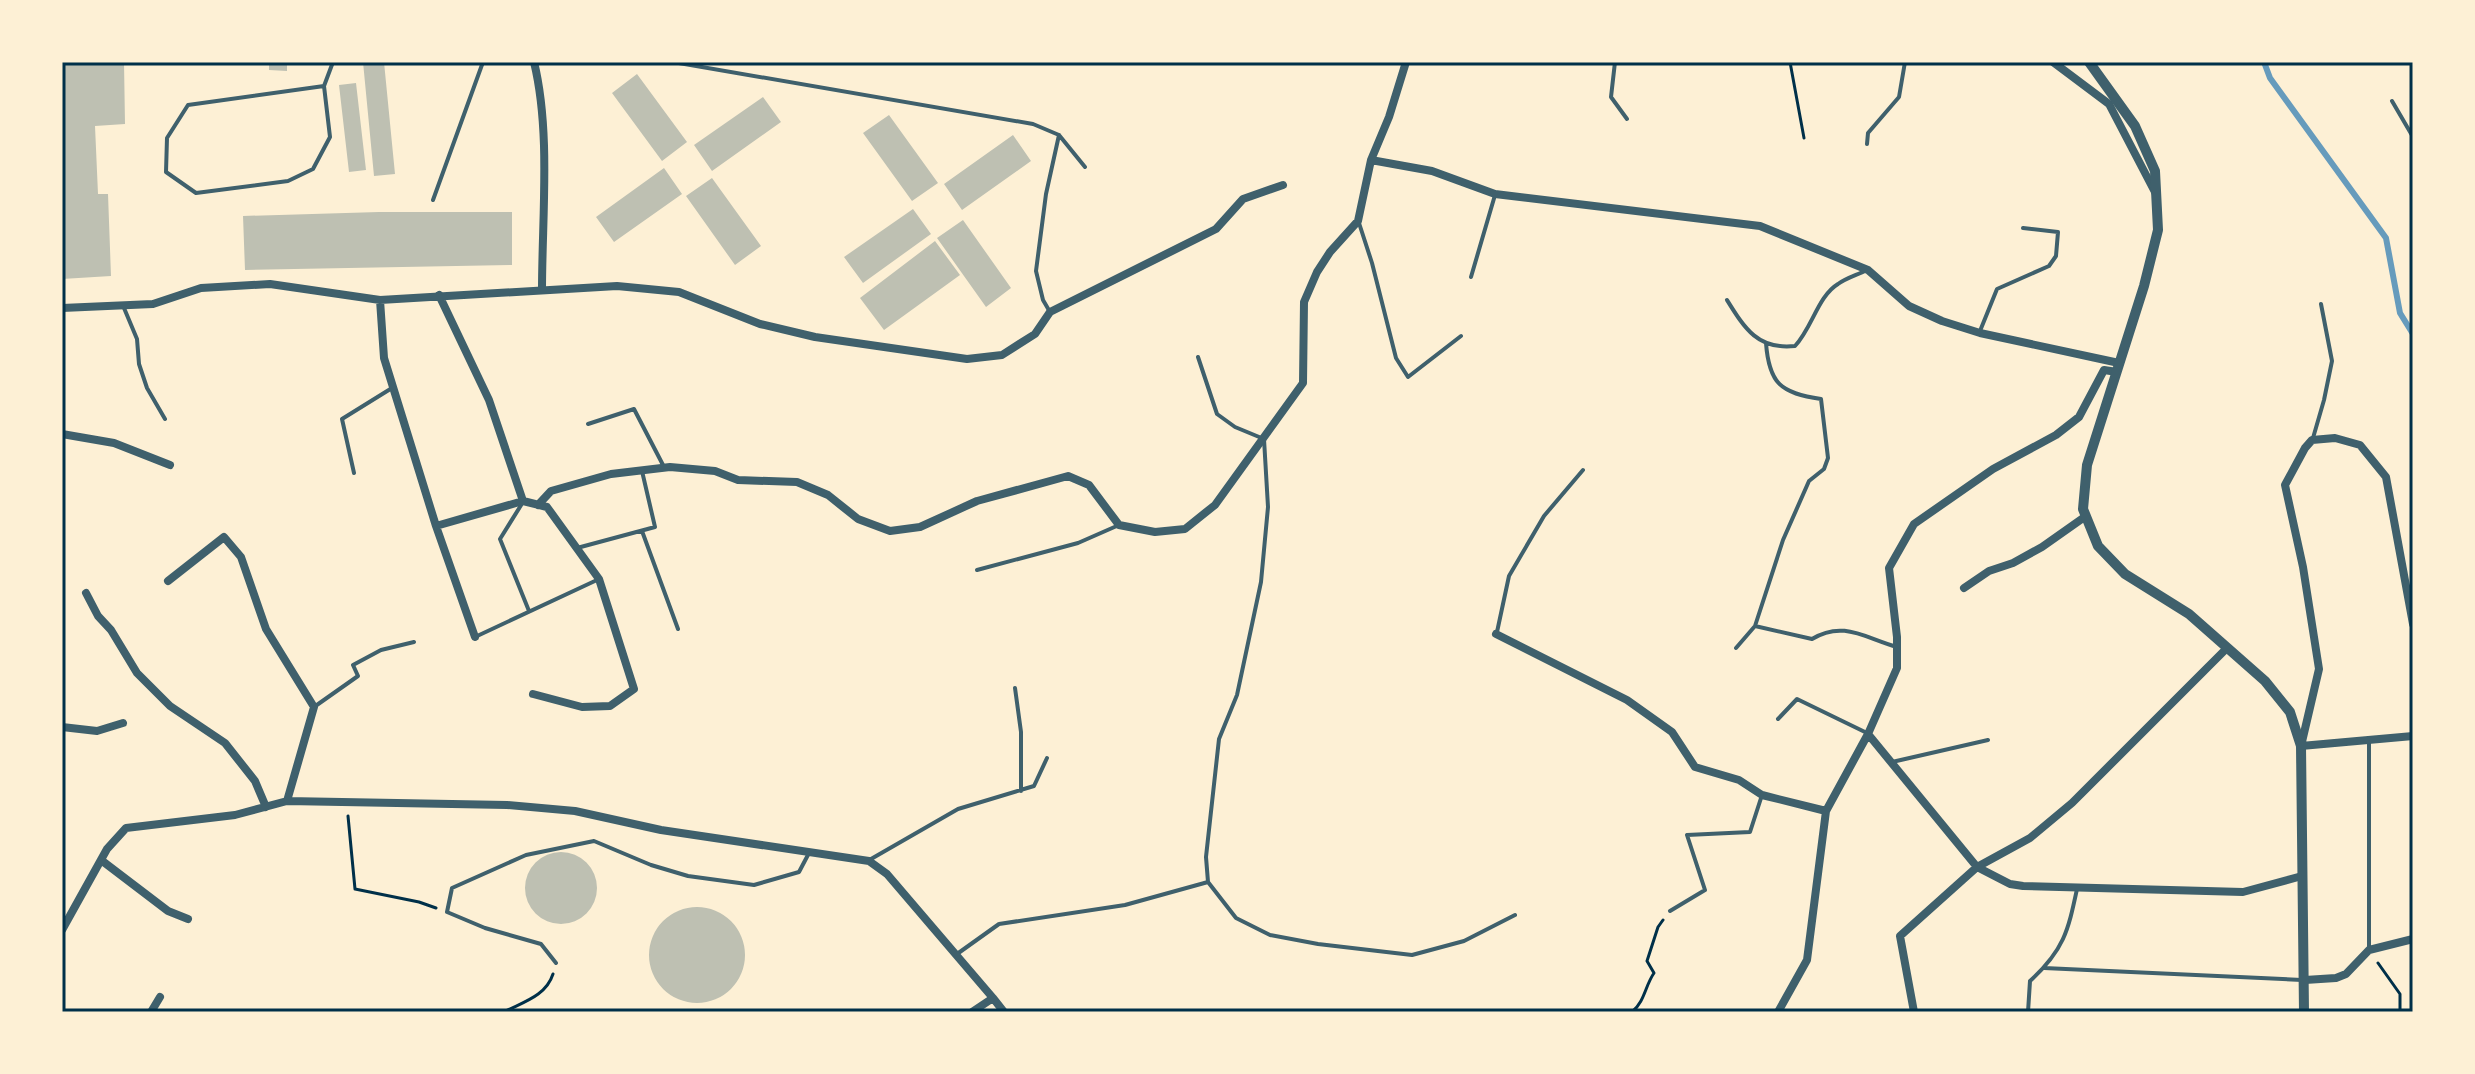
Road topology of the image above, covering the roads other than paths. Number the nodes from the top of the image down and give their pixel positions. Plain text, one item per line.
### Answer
1 (333, 62) edge
2 (483, 62) edge
3 (534, 62) edge
4 (673, 62) edge
5 (1406, 62) edge
6 (1615, 62) edge
7 (1905, 62) edge
8 (2053, 62) edge
9 (2089, 62) edge
10 (324, 86) junction
11 (2392, 101) dead end
12 (1627, 119) dead end
13 (1059, 135) junction
14 (2413, 137) edge
15 (1867, 144) dead end
16 (1371, 160) junction
17 (1085, 167) dead end
18 (1283, 185) dead end
19 (1495, 194) junction
20 (2158, 197) junction
21 (433, 200) dead end
22 (1358, 221) junction
23 (2023, 228) dead end
24 (1868, 270) junction
25 (1471, 277) dead end
26 (542, 290) junction
27 (439, 295) junction
28 (380, 300) junction
29 (1727, 300) dead end
30 (2321, 304) dead end
31 (123, 306) junction
32 (62, 308) edge
33 (1050, 312) junction
34 (1980, 333) junction
35 (1461, 336) dead end
36 (1766, 343) junction
37 (1198, 357) dead end
38 (2105, 365) junction
39 (2118, 367) junction
40 (394, 386) junction
41 (165, 419) dead end
42 (588, 424) dead end
43 (62, 434) edge
44 (1264, 439) junction
45 (2312, 440) junction
46 (170, 465) dead end
47 (664, 468) junction
48 (1583, 470) dead end
49 (642, 471) junction
50 (354, 473) dead end
51 (523, 501) junction
52 (538, 505) junction
53 (2086, 516) junction
54 (1119, 525) junction
55 (436, 526) junction
56 (642, 531) junction
57 (577, 548) junction
58 (977, 570) dead end
59 (599, 579) junction
60 (168, 581) dead end
61 (1964, 588) dead end
62 (86, 593) dead end
63 (529, 611) junction
64 (2413, 624) edge
65 (1755, 626) junction
66 (678, 629) dead end
67 (1496, 634) joint
68 (475, 637) joint
69 (414, 642) dead end
70 (1897, 647) junction
71 (1736, 648) dead end
72 (2227, 648) junction
73 (1015, 688) dead end
74 (533, 694) dead end
75 (314, 707) junction
76 (1778, 719) dead end
77 (123, 723) dead end
78 (62, 727) edge
79 (1868, 734) junction
80 (2413, 736) edge
81 (1988, 740) dead end
82 (2369, 741) junction
83 (2301, 746) junction
84 (1047, 758) dead end
85 (1890, 762) junction
86 (1021, 791) junction
87 (1762, 795) junction
88 (287, 801) junction
89 (266, 807) junction
90 (1826, 811) junction
91 (810, 851) junction
92 (101, 860) junction
93 (869, 861) junction
94 (1977, 867) junction
95 (2302, 876) junction
96 (1208, 882) junction
97 (2078, 886) junction
98 (1670, 911) road end
99 (1515, 915) dead end
100 (188, 919) dead end
101 (62, 930) edge
102 (2413, 939) edge
103 (2369, 950) junction
104 (956, 955) junction
105 (556, 963) road end
106 (2044, 968) junction
107 (2305, 980) junction
108 (160, 997) dead end
109 (993, 998) junction
110 (151, 1012) edge
111 (972, 1012) edge
112 (1004, 1012) edge
113 (1778, 1012) edge
114 (1914, 1012) edge
115 (2028, 1012) edge
116 (2304, 1012) edge

1 - 10 lane
2 - 21 lane
3 - 26 street
4 - 13 lane
5 - 16 street
6 - 12 lane
7 - 15 lane
8 - 20 street
9 - 20 street
10 - 10 lane
11 - 14 lane
13 - 17 lane
13 - 33 lane
16 - 19 street
16 - 22 street
18 - 33 street
19 - 24 street
19 - 25 lane
20 - 39 street
22 - 35 lane
22 - 44 street
23 - 34 lane
24 - 34 street
24 - 36 lane
26 - 27 street
26 - 33 street
27 - 28 street
27 - 51 street
28 - 31 street
28 - 40 street
29 - 36 lane
30 - 45 lane
31 - 32 street
31 - 41 lane
34 - 38 street
36 - 65 lane
37 - 44 lane
38 - 39 street
38 - 70 street
39 - 53 street
40 - 50 lane
40 - 55 street
42 - 47 lane
43 - 46 street
44 - 54 street
44 - 96 lane
45 - 64 street
45 - 83 street
47 - 49 street
47 - 54 street
48 - 67 lane
49 - 52 street
49 - 56 lane
51 - 52 street
51 - 55 street
51 - 63 lane
52 - 57 street
53 - 61 street
53 - 72 street
54 - 58 lane
55 - 68 street
56 - 57 lane
56 - 66 lane
57 - 59 street
59 - 63 lane
59 - 74 street
60 - 75 street
62 - 89 street
63 - 68 lane
65 - 70 lane
65 - 71 lane
67 - 87 street
69 - 75 lane
70 - 79 street
72 - 83 street
72 - 94 street
73 - 86 lane
75 - 88 street
76 - 79 lane
77 - 78 street
79 - 85 street
79 - 90 street
80 - 82 street
81 - 85 lane
82 - 83 street
82 - 103 lane
83 - 95 street
84 - 86 lane
85 - 94 street
86 - 93 lane
87 - 90 street
87 - 98 lane
88 - 89 street
88 - 91 street
89 - 92 street
90 - 113 street
91 - 93 street
91 - 105 lane
92 - 100 street
92 - 101 street
93 - 104 street
94 - 97 street
94 - 114 street
95 - 97 street
95 - 107 street
96 - 99 lane
96 - 104 lane
97 - 106 lane
102 - 103 street
103 - 107 street
104 - 109 street
106 - 107 lane
106 - 115 lane
107 - 116 street
108 - 110 street
109 - 111 street
109 - 112 street

